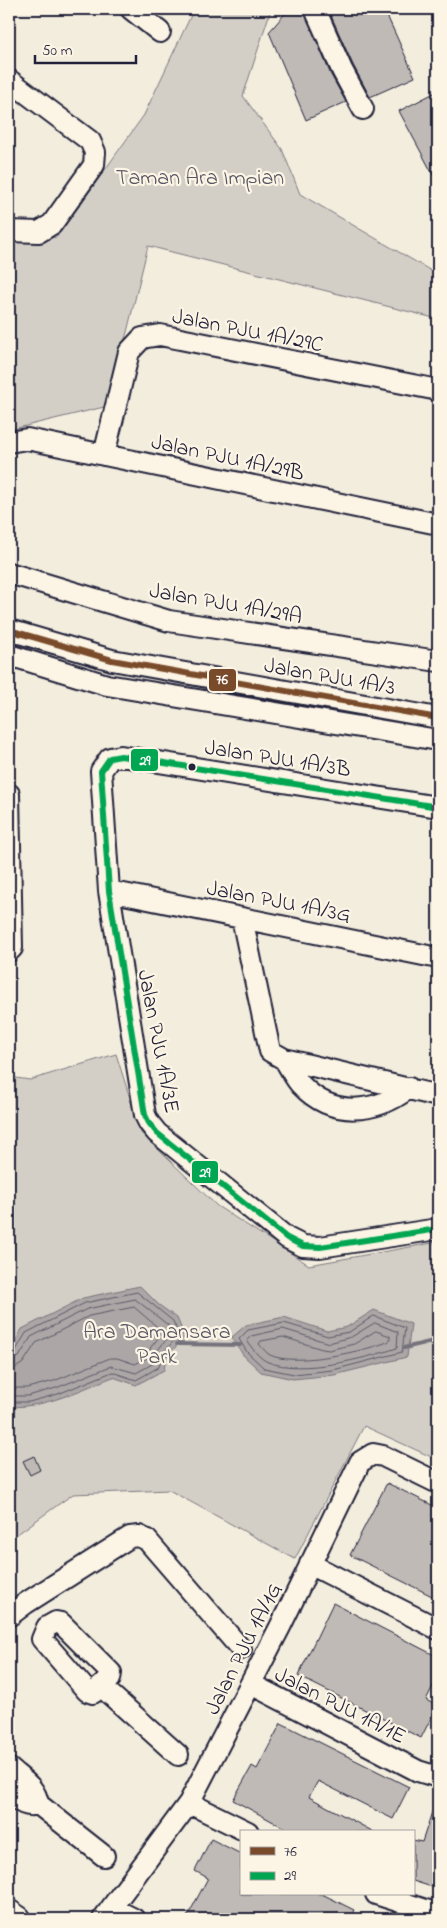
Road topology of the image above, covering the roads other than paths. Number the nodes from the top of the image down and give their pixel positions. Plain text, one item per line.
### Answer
1 (130, 9) edge
2 (316, 9) edge
3 (160, 32) dead end
4 (10, 83) edge
5 (362, 110) dead end
6 (9, 231) edge
7 (438, 390) edge
8 (9, 442) edge
9 (104, 455) junction
10 (438, 524) edge
11 (9, 573) edge
12 (9, 630) edge
13 (9, 656) edge
14 (438, 660) edge
15 (438, 718) edge
16 (438, 740) edge
17 (110, 758) joint
18 (9, 794) edge
19 (438, 807) edge
20 (9, 833) edge
21 (109, 891) junction
22 (242, 918) junction
23 (9, 951) edge
24 (438, 958) edge
25 (284, 1059) junction
26 (409, 1088) junction
27 (438, 1096) edge
28 (438, 1229) edge
29 (438, 1483) edge
30 (310, 1564) junction
31 (26, 1603) junction
32 (9, 1616) edge
33 (47, 1627) junction
34 (438, 1629) edge
35 (241, 1649) dead end
36 (251, 1684) junction
37 (102, 1687) junction
38 (178, 1755) dead end
39 (9, 1768) edge
40 (438, 1777) edge
41 (9, 1793) edge
42 (189, 1803) junction
43 (38, 1804) junction
44 (244, 1830) edge
45 (104, 1856) dead end
46 (382, 1896) edge
47 (9, 1913) edge
48 (108, 1914) edge
49 (438, 1914) edge
50 (18, 1919) edge
51 (134, 1919) edge

1 - 3 street
2 - 5 street
4 - 6 street
7 - 9 street, Jalan PJU 1A/29C
8 - 9 street, Jalan PJU 1A/29B
9 - 10 street, Jalan PJU 1A/29B
11 - 14 street, Jalan PJU 1A/29A
12 - 15 street, Jalan PJU 1A/3
13 - 16 street, Jalan PJU 1A/3
17 - 19 street, Jalan PJU 1A/3B
17 - 21 street, Jalan PJU 1A/3E
18 - 20 street
20 - 23 street
21 - 22 street, Jalan PJU 1A/3G
21 - 28 street, Jalan PJU 1A/3E
22 - 24 street, Jalan PJU 1A/3G
22 - 25 street
25 - 26 street
25 - 26 street
26 - 27 street
29 - 30 street, Jalan PJU 1A/1G
30 - 34 street
30 - 36 street, Jalan PJU 1A/1G
31 - 32 street
31 - 33 street
31 - 35 street
33 - 37 street
33 - 37 street
36 - 40 street, Jalan PJU 1A/1E
36 - 42 street, Jalan PJU 1A/1G
37 - 38 street
39 - 43 street
41 - 43 street
42 - 44 street
42 - 48 street, Jalan PJU 1A/1G
43 - 45 street
46 - 49 street
47 - 50 main road
48 - 51 street

